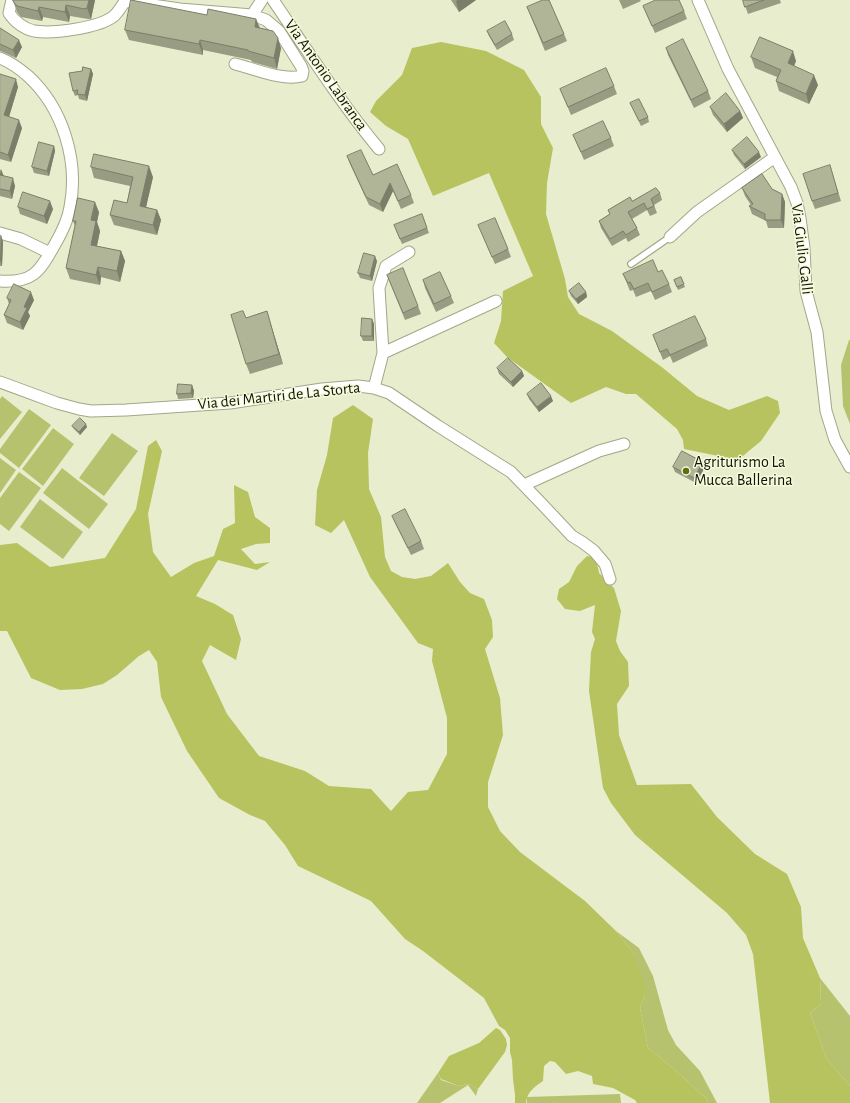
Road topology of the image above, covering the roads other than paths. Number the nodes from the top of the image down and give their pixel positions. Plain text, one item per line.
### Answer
1 (12, 0) edge
2 (125, 0) edge
3 (262, 0) edge
4 (273, 0) edge
5 (698, 0) edge
6 (252, 15) junction
7 (0, 58) edge
8 (235, 64) dead end
9 (379, 149) dead end
10 (775, 157) junction
11 (0, 233) edge
12 (670, 237) joint
13 (409, 252) dead end
14 (50, 253) junction
15 (631, 264) dead end
16 (0, 281) edge
17 (496, 301) dead end
18 (383, 353) junction
19 (0, 382) edge
20 (374, 388) junction
21 (624, 444) dead end
22 (850, 467) edge
23 (524, 485) junction
24 (610, 579) dead end

1 - 2 street
2 - 6 street
3 - 6 street
4 - 9 street, Via Antonio Labranca
5 - 10 street, Via Giulio Galli
6 - 8 street
7 - 14 street
10 - 12 street
10 - 22 street, Via Giulio Galli
11 - 14 street
12 - 15 lane
13 - 18 street
14 - 16 street
17 - 18 street
18 - 20 street
19 - 20 street, Via dei Martiri de La Storta
20 - 23 street, Via dei Martiri de La Storta
21 - 23 street
23 - 24 street, Via dei Martiri de La Storta

